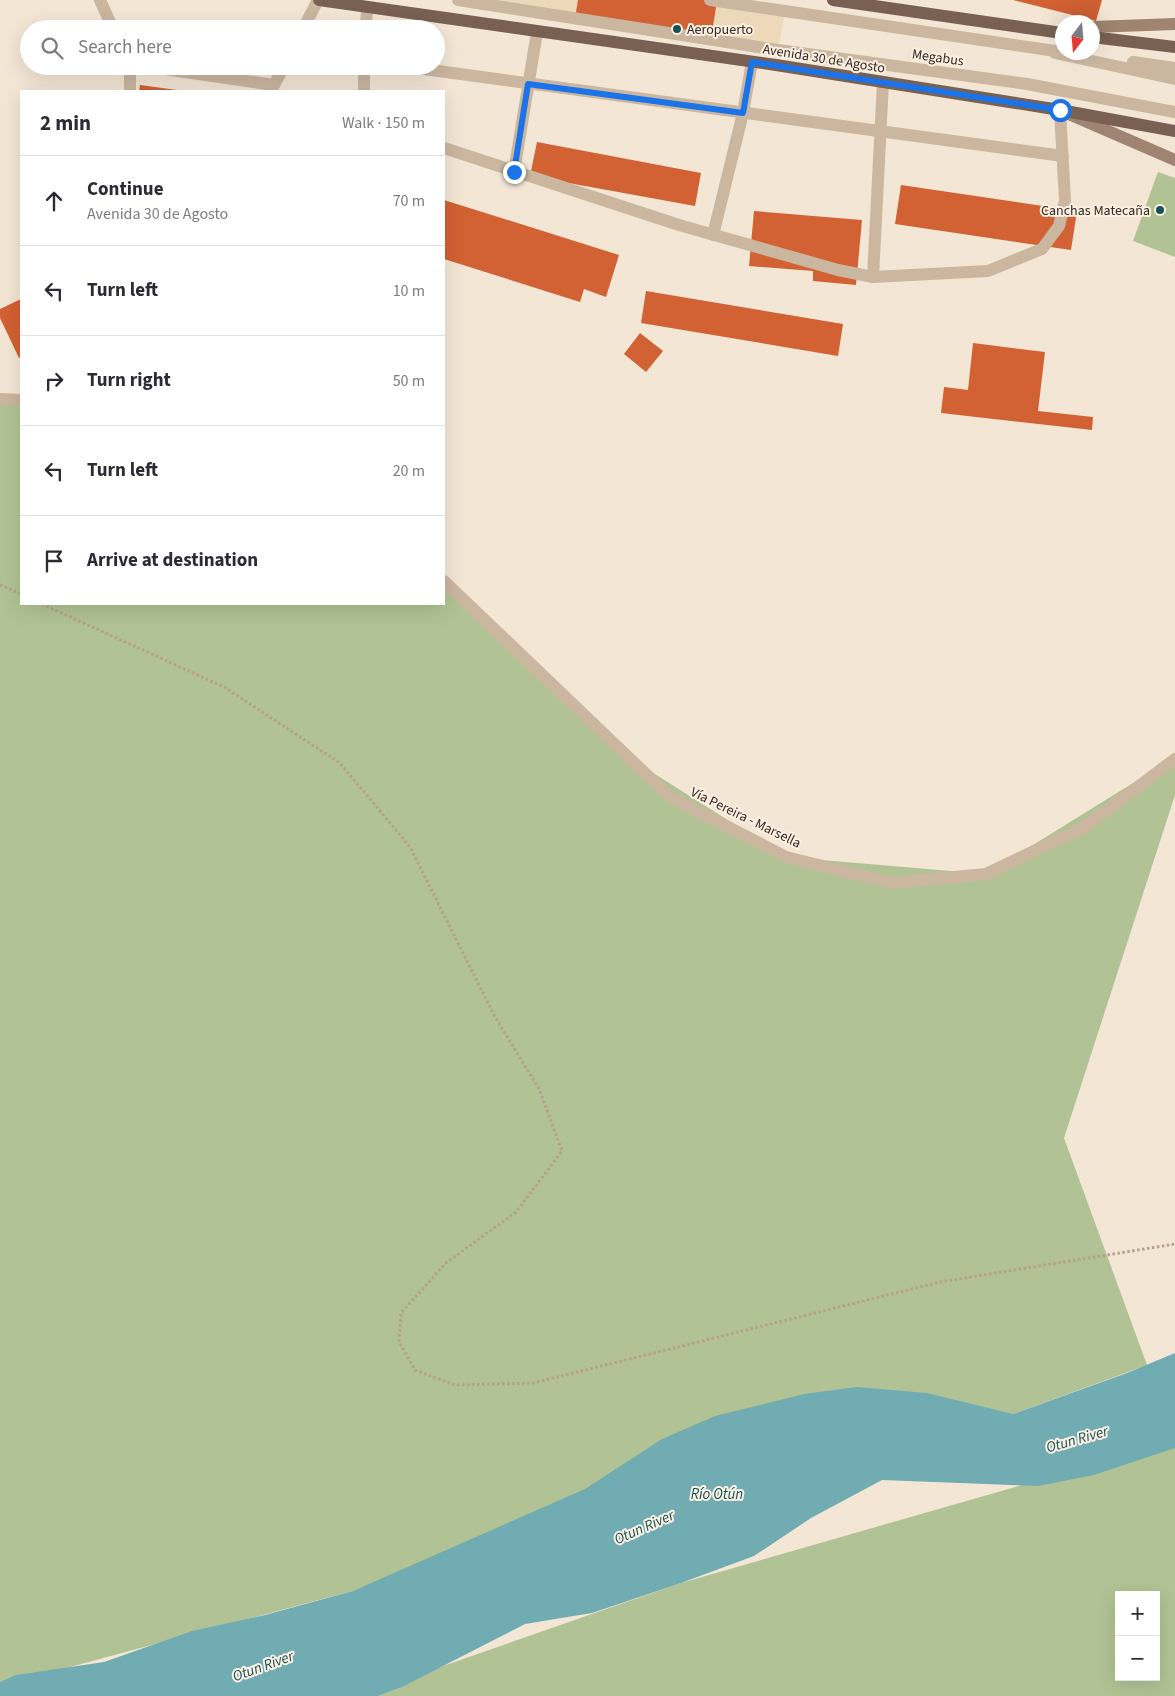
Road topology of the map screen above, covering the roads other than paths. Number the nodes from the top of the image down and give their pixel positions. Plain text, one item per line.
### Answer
1 (100, 0) edge
2 (319, 0) edge
3 (458, 0) edge
4 (710, 0) edge
5 (833, 0) edge
6 (367, 8) junction
7 (109, 20) edge
8 (308, 20) edge
9 (366, 20) edge
10 (1175, 24) edge
11 (1100, 27) edge
12 (1055, 29) edge
13 (1037, 30) junction
14 (537, 32) junction
15 (1055, 32) edge
16 (1100, 37) edge
17 (1175, 47) edge
18 (1034, 48) junction
19 (1055, 51) edge
20 (1100, 57) edge
21 (752, 62) junction
22 (1175, 68) edge
23 (445, 72) edge
24 (130, 75) edge
25 (197, 75) edge
26 (280, 75) edge
27 (364, 75) edge
28 (1175, 79) edge
29 (883, 82) junction
30 (528, 84) junction
31 (273, 88) edge
32 (130, 90) edge
33 (364, 90) edge
34 (1060, 110) junction
35 (1175, 112) edge
36 (743, 113) junction
37 (1175, 131) edge
38 (880, 132) junction
39 (445, 148) edge
40 (1063, 156) junction
41 (1175, 160) edge
42 (514, 172) junction
43 (713, 235) junction
44 (873, 277) junction
45 (0, 399) edge
46 (20, 400) edge
47 (445, 582) edge
48 (1175, 759) edge

1 - 7 street
2 - 6 main road, Avenida 30 de Agosto
2 - 8 street
3 - 35 street, Megabus
4 - 18 street, Megabus
5 - 13 main road
6 - 9 street
6 - 14 main road, Avenida 30 de Agosto
10 - 11 main road
12 - 13 main road
13 - 15 main road
14 - 21 main road, Avenida 30 de Agosto
14 - 30 street
16 - 17 main road
18 - 19 street, Megabus
18 - 28 street
20 - 22 street, Megabus
21 - 29 main road, Avenida 30 de Agosto
21 - 36 street
23 - 30 street
24 - 32 street
25 - 31 street
26 - 31 street
27 - 33 street
29 - 34 main road, Avenida 30 de Agosto
29 - 38 street
30 - 36 street
30 - 42 street
34 - 37 main road, Avenida 30 de Agosto
34 - 40 street
34 - 41 main road
36 - 38 street
36 - 43 street
38 - 40 street
38 - 44 street
39 - 42 street
40 - 44 street
42 - 43 street
43 - 44 street
45 - 46 street
47 - 48 street, Vía Pereira - Marsella

